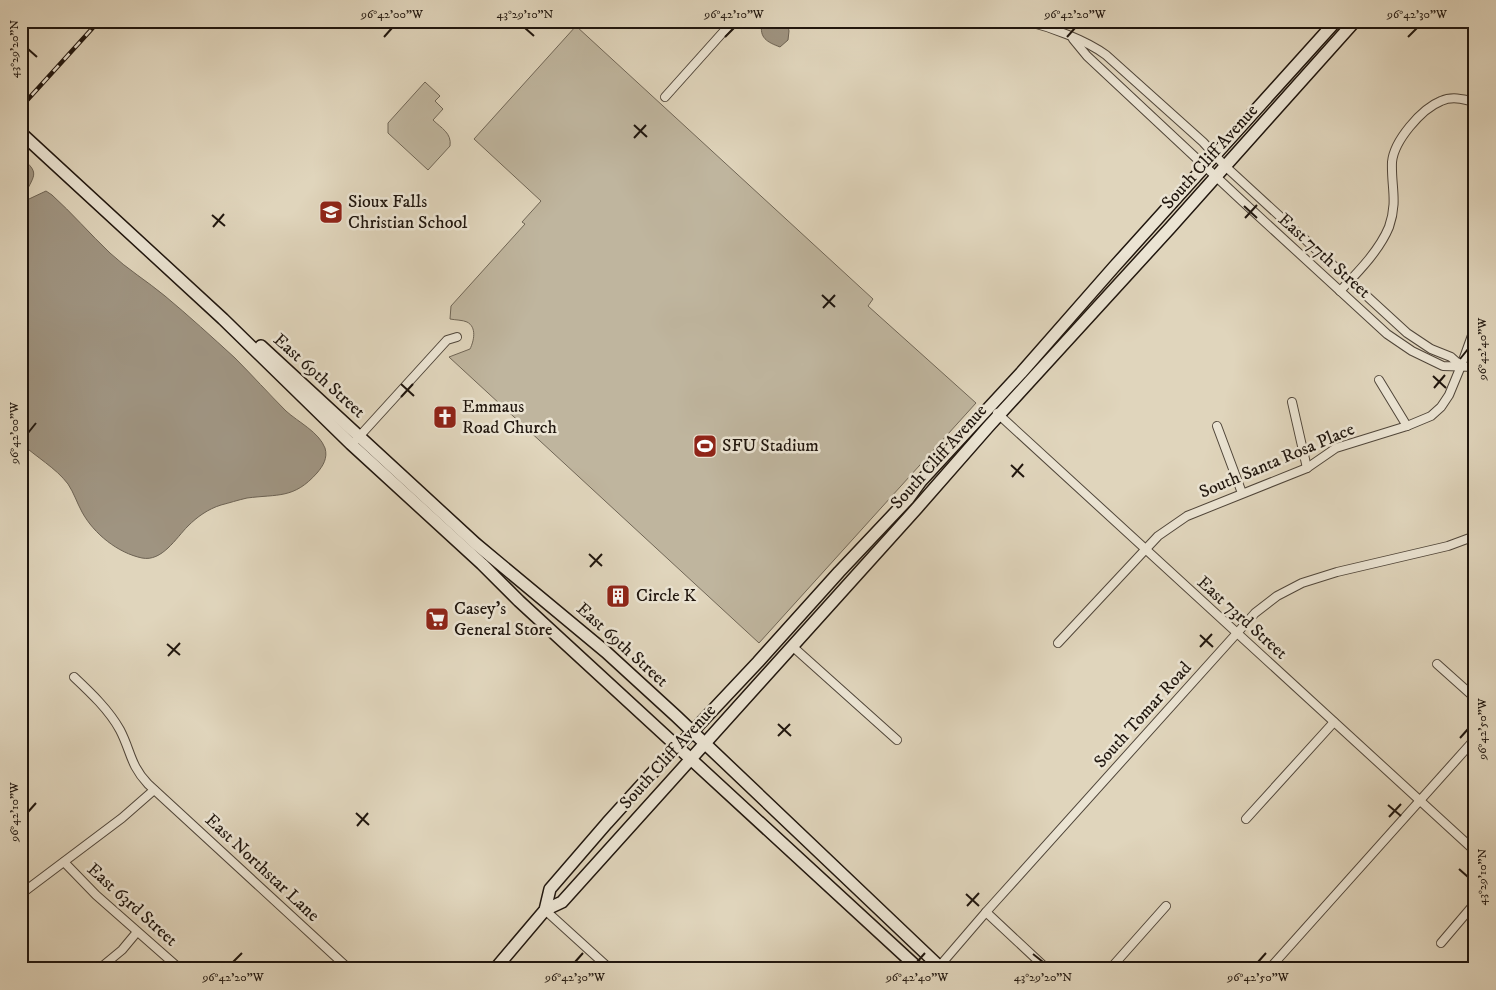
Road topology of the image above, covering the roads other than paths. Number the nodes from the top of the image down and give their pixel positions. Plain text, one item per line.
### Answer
1 (733, 21) edge
2 (1026, 21) edge
3 (1336, 21) edge
4 (1355, 21) edge
5 (1073, 38) junction
6 (665, 97) dead end
7 (1475, 102) edge
8 (24, 136) edge
9 (1215, 155) junction
10 (1225, 166) junction
11 (1205, 167) junction
12 (1216, 177) junction
13 (1350, 280) junction
14 (1340, 291) junction
15 (1475, 328) edge
16 (457, 337) dead end
17 (1461, 366) junction
18 (1475, 367) edge
19 (1379, 380) dead end
20 (1292, 402) dead end
21 (989, 406) junction
22 (999, 415) junction
23 (1217, 426) dead end
24 (1407, 426) junction
25 (355, 440) junction
26 (1307, 468) junction
27 (1242, 493) junction
28 (1475, 536) edge
29 (1145, 549) junction
30 (1237, 634) junction
31 (1058, 643) dead end
32 (792, 646) junction
33 (1437, 664) dead end
34 (74, 678) dead end
35 (1475, 698) edge
36 (1334, 722) junction
37 (692, 732) junction
38 (1475, 739) edge
39 (897, 740) dead end
40 (704, 744) junction
41 (678, 747) junction
42 (690, 759) junction
43 (154, 790) junction
44 (1420, 801) junction
45 (1246, 819) dead end
46 (1475, 851) edge
47 (64, 862) junction
48 (21, 894) edge
49 (1475, 903) edge
50 (1166, 906) dead end
51 (545, 910) junction
52 (986, 912) junction
53 (137, 932) junction
54 (1441, 943) dead end
55 (939, 968) edge
56 (99, 969) edge
57 (180, 969) edge
58 (349, 969) edge
59 (495, 969) edge
60 (610, 969) edge
61 (919, 969) edge
62 (1047, 969) edge
63 (1110, 969) edge
64 (1269, 969) edge

1 - 6 street
2 - 5 street, East 77th Street
3 - 9 main road, South Cliff Avenue
4 - 10 main road, South Cliff Avenue
5 - 9 street, East 77th Street
5 - 11 street, East 77th Street
7 - 13 street
8 - 25 main road, East 69th Street
9 - 10 street, East 77th Street
9 - 11 main road, South Cliff Avenue
10 - 12 main road, South Cliff Avenue
10 - 13 street, East 77th Street
11 - 12 street, East 77th Street
11 - 21 main road, South Cliff Avenue
12 - 14 street, East 77th Street
12 - 22 main road, South Cliff Avenue
13 - 14 street
13 - 17 street, East 77th Street
14 - 17 street, East 77th Street
15 - 17 street, South Santa Rosa Place
16 - 25 street
17 - 18 street, East 77th Street
17 - 24 street, South Santa Rosa Place
19 - 24 street
20 - 26 street
21 - 22 street, East 73rd Street
21 - 37 main road, South Cliff Avenue
22 - 29 street, East 73rd Street
22 - 32 main road, South Cliff Avenue
23 - 27 street
24 - 26 street, South Santa Rosa Place
25 - 37 main road, East 69th Street
25 - 41 main road, East 69th Street
26 - 27 street, South Santa Rosa Place
27 - 29 street, South Santa Rosa Place
28 - 30 street, South Tomar Road
29 - 30 street, East 73rd Street
29 - 31 street, South Santa Rosa Place
30 - 36 street, East 73rd Street
30 - 52 street, South Tomar Road
32 - 39 street
32 - 40 main road, South Cliff Avenue
33 - 35 street
34 - 43 street, East Northstar Lane
36 - 44 street, East 73rd Street
36 - 45 street
37 - 40 main road, East 69th Street
37 - 41 main road, South Cliff Avenue
38 - 44 street
40 - 42 main road, South Cliff Avenue
40 - 55 main road, East 69th Street
41 - 42 main road, East 69th Street
41 - 51 main road, South Cliff Avenue
42 - 51 main road, South Cliff Avenue
42 - 61 main road, East 69th Street
43 - 47 street
43 - 58 street, East Northstar Lane
44 - 46 street, East 73rd Street
44 - 64 street
47 - 48 street
47 - 53 street, East 63rd Street
49 - 54 street
50 - 63 street
51 - 59 main road, South Cliff Avenue
51 - 60 street
52 - 55 street, South Tomar Road
52 - 62 street
53 - 56 street
53 - 57 street, East 63rd Street

